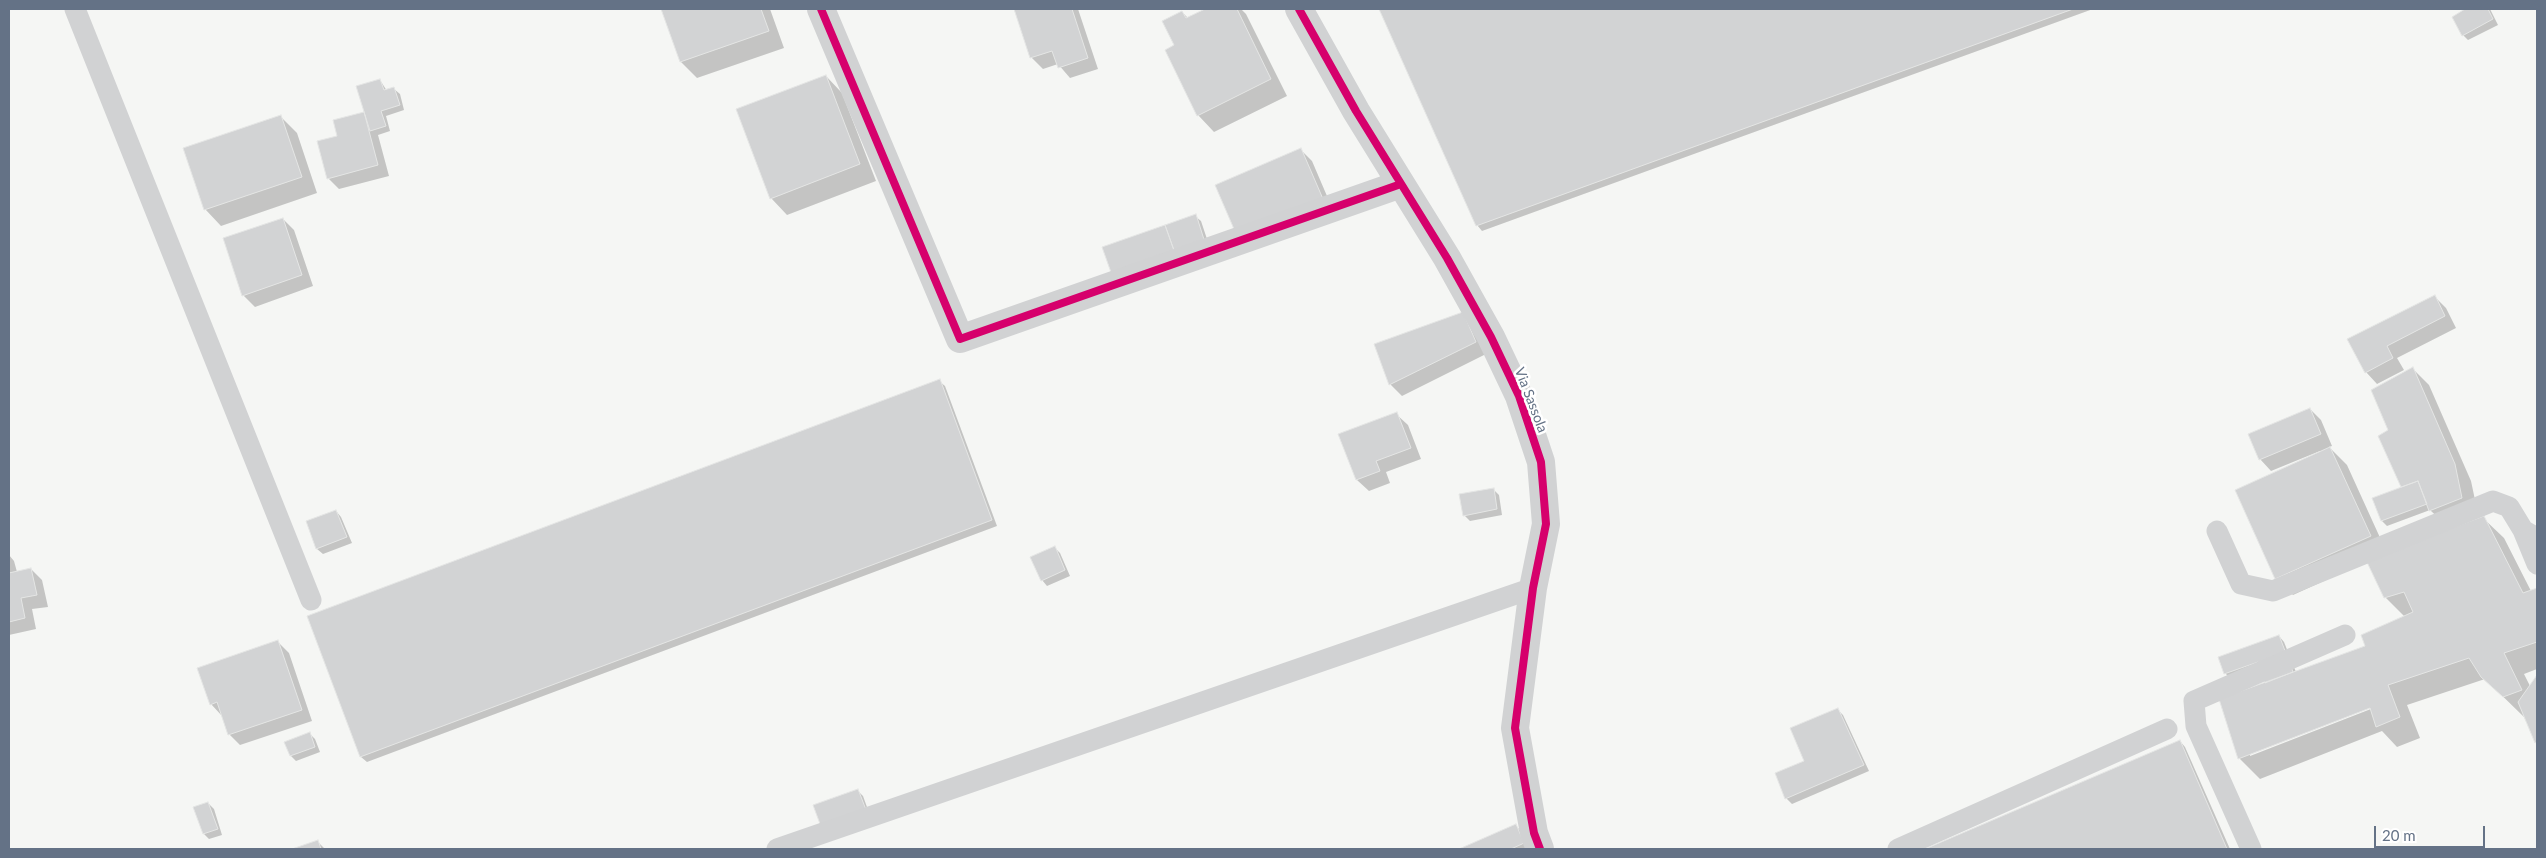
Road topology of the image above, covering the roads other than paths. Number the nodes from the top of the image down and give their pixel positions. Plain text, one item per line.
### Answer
1 (75, 9) edge
2 (821, 9) edge
3 (1300, 9) edge
4 (1401, 184) junction
5 (2217, 531) dead end
6 (2530, 534) edge
7 (2537, 564) edge
8 (1533, 588) junction
9 (311, 600) dead end
10 (2345, 635) dead end
11 (2167, 729) dead end
12 (777, 849) edge
13 (1540, 849) edge
14 (1898, 849) edge
15 (2251, 849) edge

1 - 9 lane
2 - 4 street
3 - 4 street, Via Sassola
4 - 8 street, Via Sassola
5 - 6 lane
6 - 7 lane
8 - 12 lane
8 - 13 street, Via Sassola
10 - 15 lane
11 - 14 lane

